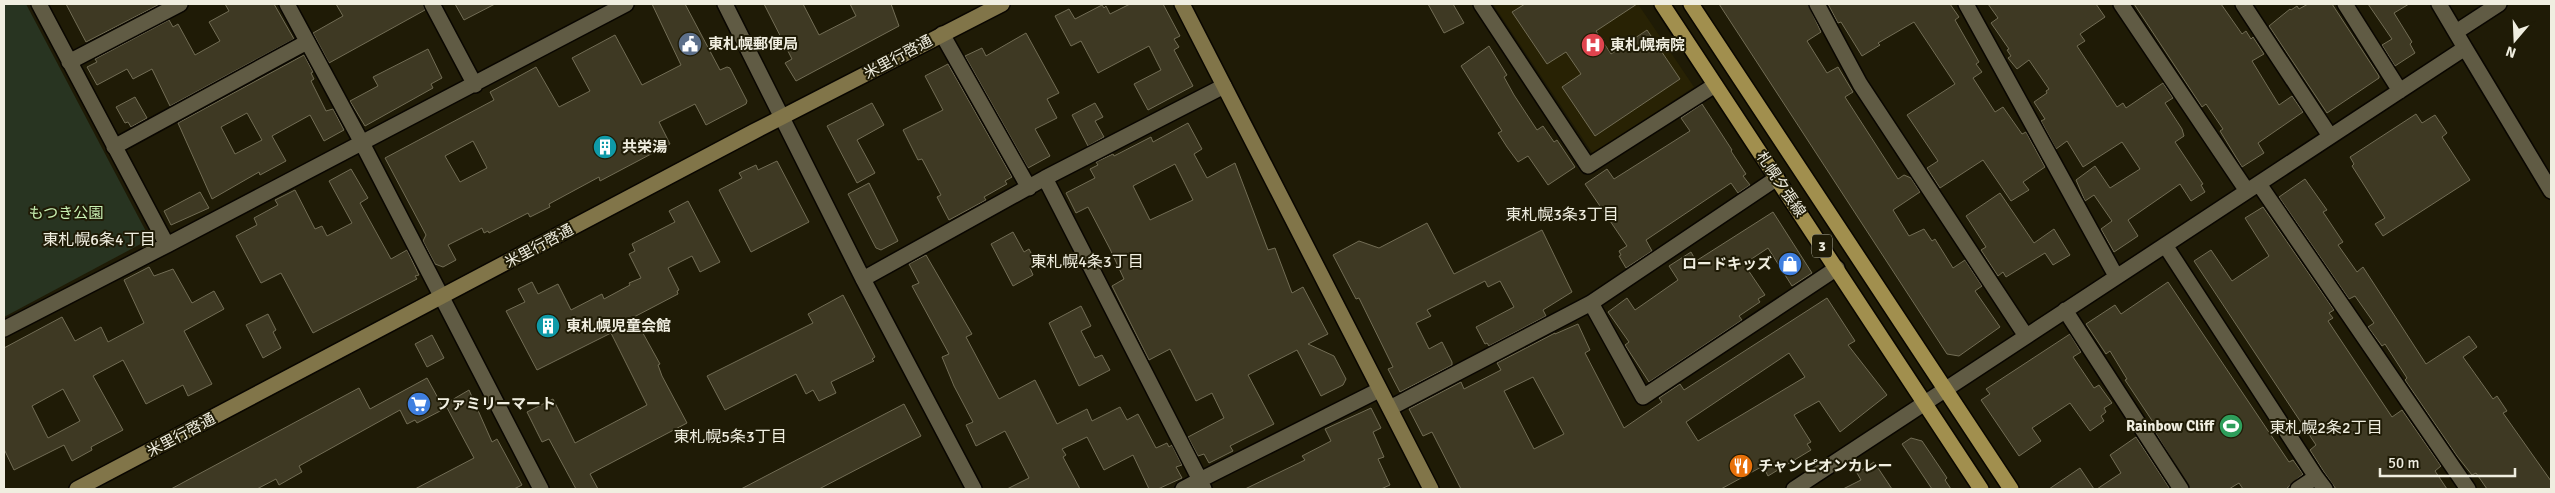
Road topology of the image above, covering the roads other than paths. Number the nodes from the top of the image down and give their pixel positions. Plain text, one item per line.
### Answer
1 (39, 4) edge
2 (180, 4) edge
3 (287, 4) edge
4 (432, 4) edge
5 (626, 4) edge
6 (725, 4) edge
7 (1002, 4) edge
8 (1182, 4) edge
9 (1481, 4) edge
10 (1662, 4) edge
11 (1691, 4) edge
12 (1817, 4) edge
13 (1966, 4) edge
14 (2121, 4) edge
15 (2243, 4) edge
16 (2345, 4) edge
17 (2439, 4) edge
18 (2498, 4) edge
19 (2456, 32) junction
20 (942, 34) junction
21 (307, 42) junction
22 (2465, 48) junction
23 (69, 62) junction
24 (475, 85) junction
25 (1715, 85) junction
26 (1224, 86) junction
27 (2400, 91) junction
28 (782, 117) junction
29 (2330, 136) junction
30 (362, 143) junction
31 (114, 147) junction
32 (1045, 178) junction
33 (1777, 178) junction
34 (1029, 188) junction
35 (2253, 188) junction
36 (2551, 191) edge
37 (167, 245) junction
38 (2165, 245) junction
39 (1837, 268) junction
40 (2116, 276) junction
41 (863, 279) junction
42 (441, 298) junction
43 (1591, 304) junction
44 (2066, 310) junction
45 (4, 329) edge
46 (2026, 336) junction
47 (1379, 390) junction
48 (1946, 390) junction
49 (1925, 403) junction
50 (1390, 408) junction
51 (2321, 483) edge
52 (1202, 485) edge
53 (77, 489) edge
54 (541, 489) edge
55 (974, 489) edge
56 (1183, 489) edge
57 (1431, 489) edge
58 (1794, 489) edge
59 (1981, 489) edge
60 (2010, 489) edge
61 (2181, 489) edge
62 (2298, 489) edge
63 (2468, 489) edge

1 - 23 street
2 - 23 street
3 - 21 street
4 - 24 street
5 - 24 street
6 - 28 street
7 - 20 street, 米里行啓通
8 - 26 street
9 - 25 street
10 - 25 main road, 札幌夕張線 / 3
11 - 48 main road, 札幌夕張線 / 3
12 - 46 street
13 - 40 street
14 - 35 street
15 - 29 street
16 - 27 street
17 - 19 street
18 - 19 street
19 - 22 street
20 - 28 street, 米里行啓通
20 - 34 street
21 - 30 street
21 - 31 street
22 - 27 street
22 - 36 street
23 - 31 street
24 - 30 street
25 - 33 main road, 札幌夕張線 / 3
26 - 32 street
26 - 47 street
27 - 29 street
28 - 41 street
28 - 42 street, 米里行啓通
29 - 35 street
30 - 37 street
30 - 42 street
31 - 37 street
32 - 34 street
32 - 52 street
33 - 39 main road, 札幌夕張線 / 3
33 - 43 street
34 - 41 street
35 - 38 street
35 - 63 street
37 - 45 street
38 - 40 street
38 - 51 street
39 - 43 street
39 - 49 main road, 札幌夕張線 / 3
40 - 44 street
41 - 55 street
42 - 53 street, 米里行啓通
42 - 54 street
43 - 50 street
44 - 46 street
44 - 61 street
46 - 48 street
47 - 50 street
47 - 52 street
48 - 49 street
48 - 60 main road, 札幌夕張線 / 3
49 - 58 street
49 - 59 main road, 札幌夕張線 / 3
50 - 57 street
51 - 62 street
52 - 56 street

